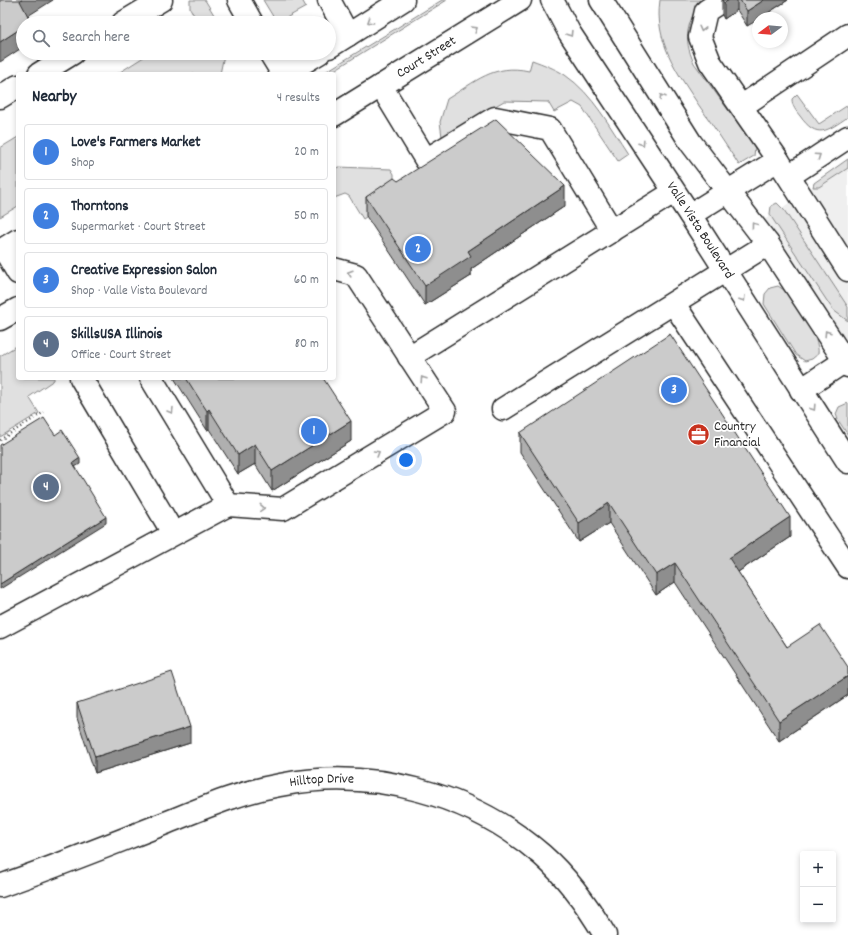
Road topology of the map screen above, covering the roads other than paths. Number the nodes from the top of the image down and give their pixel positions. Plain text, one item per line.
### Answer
1 (161, 0) edge
2 (239, 0) edge
3 (329, 0) edge
4 (403, 0) edge
5 (520, 0) edge
6 (552, 0) edge
7 (601, 0) edge
8 (723, 0) edge
9 (135, 16) edge
10 (248, 16) edge
11 (348, 35) junction
12 (848, 35) edge
13 (336, 43) edge
14 (62, 60) edge
15 (274, 60) edge
16 (307, 60) edge
17 (42, 72) edge
18 (282, 72) edge
19 (286, 72) edge
20 (381, 86) junction
21 (16, 87) edge
22 (0, 97) edge
23 (742, 106) junction
24 (336, 115) edge
25 (848, 137) edge
26 (784, 168) junction
27 (728, 191) junction
28 (674, 192) junction
29 (690, 215) junction
30 (612, 231) junction
31 (768, 244) junction
32 (7, 247) edge
33 (16, 267) edge
34 (336, 270) edge
35 (848, 270) edge
36 (726, 272) junction
37 (674, 304) junction
38 (16, 310) edge
39 (0, 319) edge
40 (409, 357) junction
41 (847, 362) edge
42 (82, 380) edge
43 (152, 380) edge
44 (801, 390) junction
45 (503, 409) dead end
46 (848, 462) edge
47 (228, 505) junction
48 (173, 533) junction
49 (848, 567) edge
50 (0, 627) edge
51 (0, 886) edge
52 (605, 935) edge

1 - 9 street
2 - 10 street
3 - 11 street
4 -> 11 street
20 -> 5 street, Court Street
6 -> 28 street, Valle Vista Boulevard
27 -> 7 street
8 -> 23 street
11 - 13 street
12 - 23 street
14 - 17 street
15 - 18 street
16 - 19 street
20 - 24 street, Court Street
20 - 30 street
21 - 22 street
23 - 26 street
26 -> 25 street
26 - 27 street
26 - 35 street
27 - 29 street
31 -> 27 street
28 - 29 street, Valle Vista Boulevard
28 - 30 street
29 - 36 street, Valle Vista Boulevard
30 - 40 street
31 - 36 street
41 -> 31 street
32 - 33 street
40 -> 34 street
36 - 37 street
36 -> 44 street, Valle Vista Boulevard
37 - 45 street
37 - 49 street
38 - 39 street
47 -> 40 street
41 - 44 street
42 - 48 street
43 -> 47 street
44 -> 46 street, Valle Vista Boulevard
47 - 48 street
48 - 50 street
51 - 52 street, Hilltop Drive

